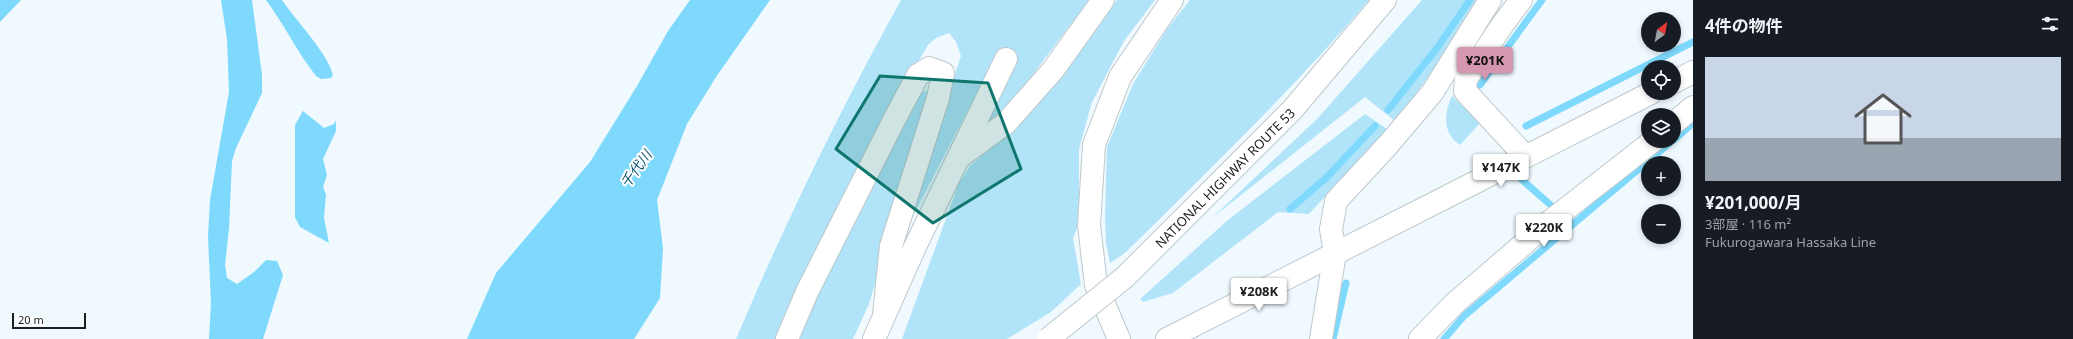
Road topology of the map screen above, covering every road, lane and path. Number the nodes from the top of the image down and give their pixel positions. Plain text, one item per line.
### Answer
1 (1103, 0) edge
2 (1172, 0) edge
3 (1385, 0) edge
4 (1490, 0) edge
5 (1521, 0) edge
6 (1006, 59) dead end
7 (1693, 72) edge
8 (1681, 78) edge
9 (1641, 98) edge
10 (1693, 108) edge
11 (1681, 117) edge
12 (1644, 148) edge
13 (1525, 156) junction
14 (958, 157) junction
15 (1336, 253) junction
16 (884, 315) junction
17 (788, 339) edge
18 (874, 339) edge
19 (1048, 339) edge
20 (1119, 339) edge
21 (1166, 339) edge
22 (1321, 339) edge
23 (1420, 339) edge

1 - 14 main road
2 - 20 main road
3 - 19 main road, NATIONAL HIGHWAY ROUTE 53, bridge
4 - 15 main road
5 - 13 main road
6 - 14 main road
7 - 8 main road
9 - 13 main road
10 - 11 main road
12 - 23 main road
13 - 15 main road
14 - 16 main road
15 - 21 main road
15 - 22 main road
16 - 17 main road
16 - 18 main road

